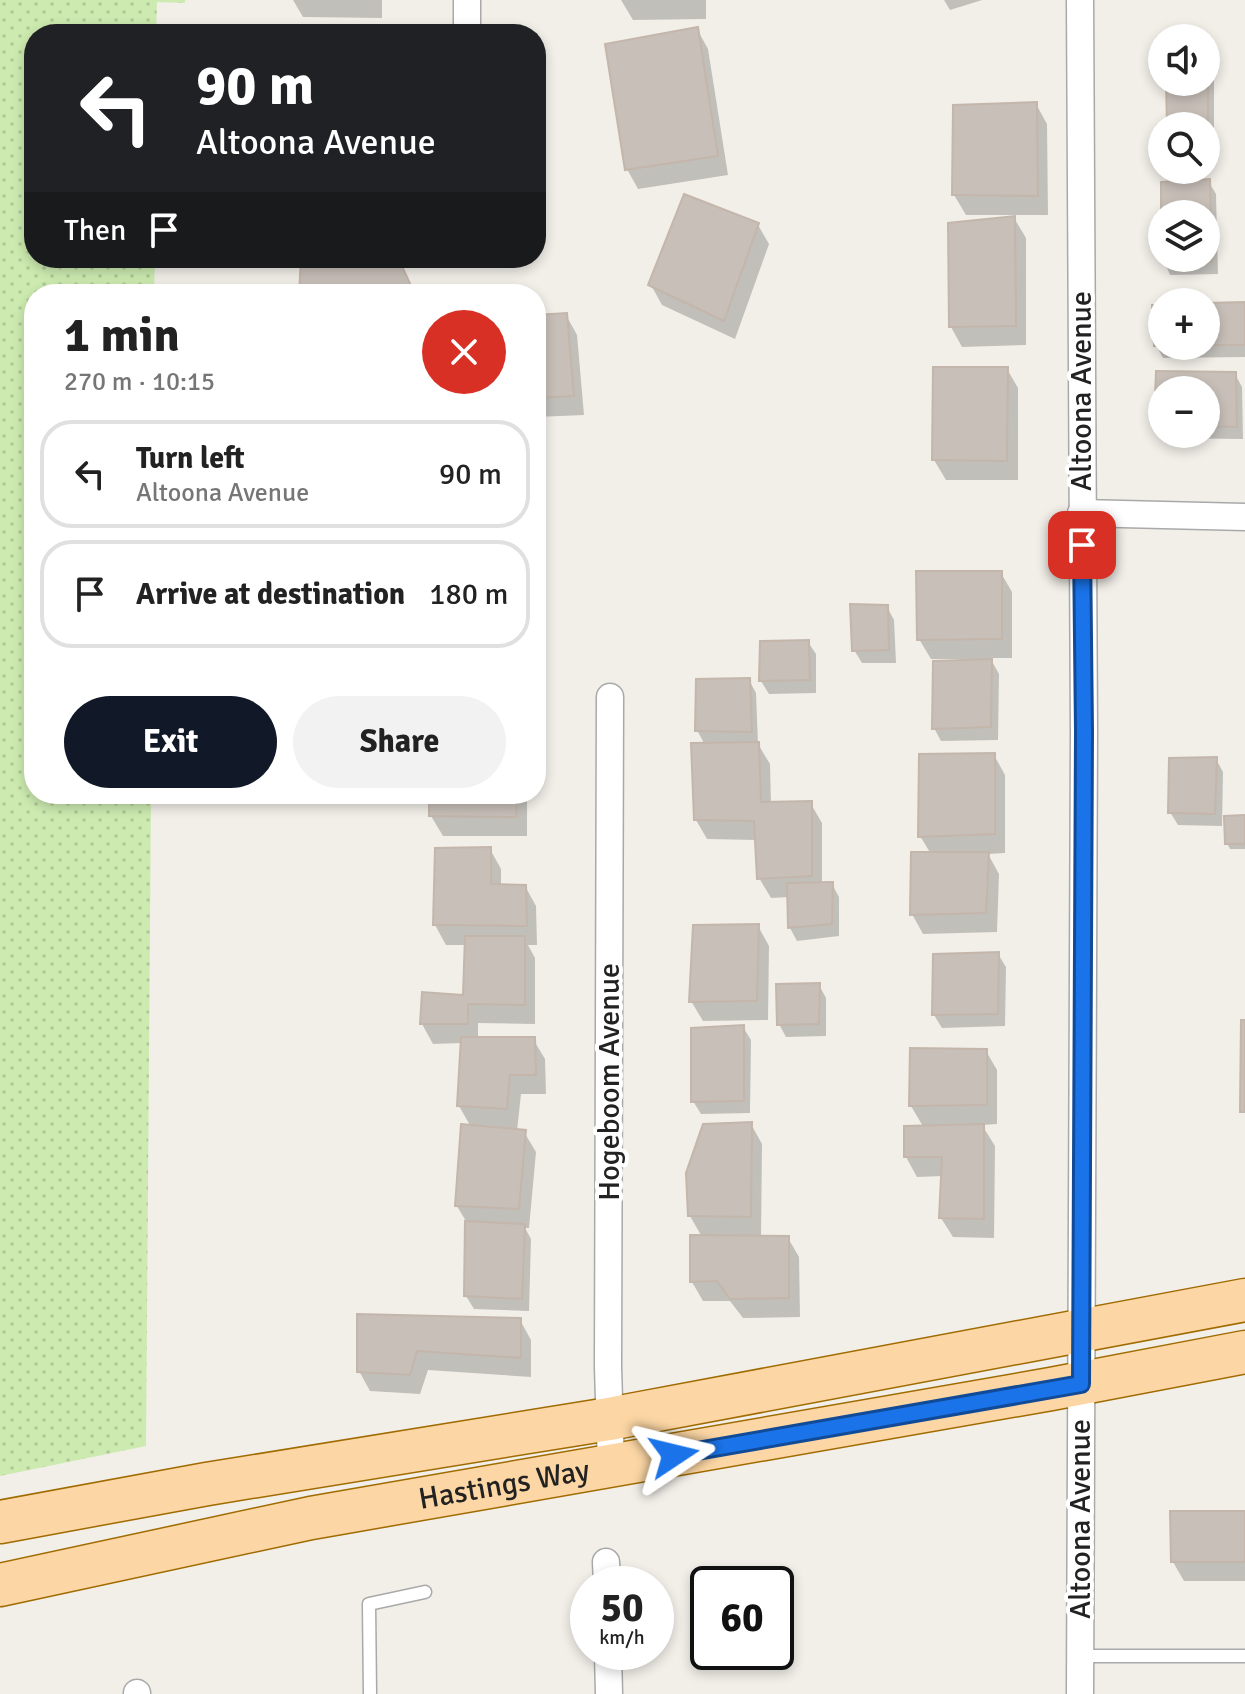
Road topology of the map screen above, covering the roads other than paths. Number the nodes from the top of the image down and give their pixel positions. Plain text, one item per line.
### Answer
1 (467, 0) edge
2 (1080, 0) edge
3 (467, 24) edge
4 (1081, 513) junction
5 (1245, 517) edge
6 (610, 697) dead end
7 (1245, 1300) edge
8 (1081, 1330) junction
9 (1245, 1352) edge
10 (1081, 1384) junction
11 (609, 1419) junction
12 (611, 1466) junction
13 (0, 1522) edge
14 (0, 1585) edge
15 (425, 1592) dead end
16 (1080, 1656) junction
17 (1245, 1656) edge
18 (608, 1670) edge
19 (370, 1694) edge
20 (609, 1694) edge
21 (1080, 1694) edge

1 - 3 street
2 - 4 street, Altoona Avenue
4 - 5 street
4 - 8 street, Altoona Avenue
6 - 11 street, Hogeboom Avenue
7 - 8 main road, Hastings Way
8 - 10 street, Altoona Avenue
8 - 11 main road, Hastings Way
9 - 10 main road, Hastings Way
10 - 12 main road, Hastings Way
10 - 16 street, Altoona Avenue
11 - 12 street, Hogeboom Avenue
11 - 13 main road, Hastings Way
12 - 14 main road, Hastings Way
15 - 19 lane
16 - 17 lane
16 - 21 street, Altoona Avenue
18 - 20 street

